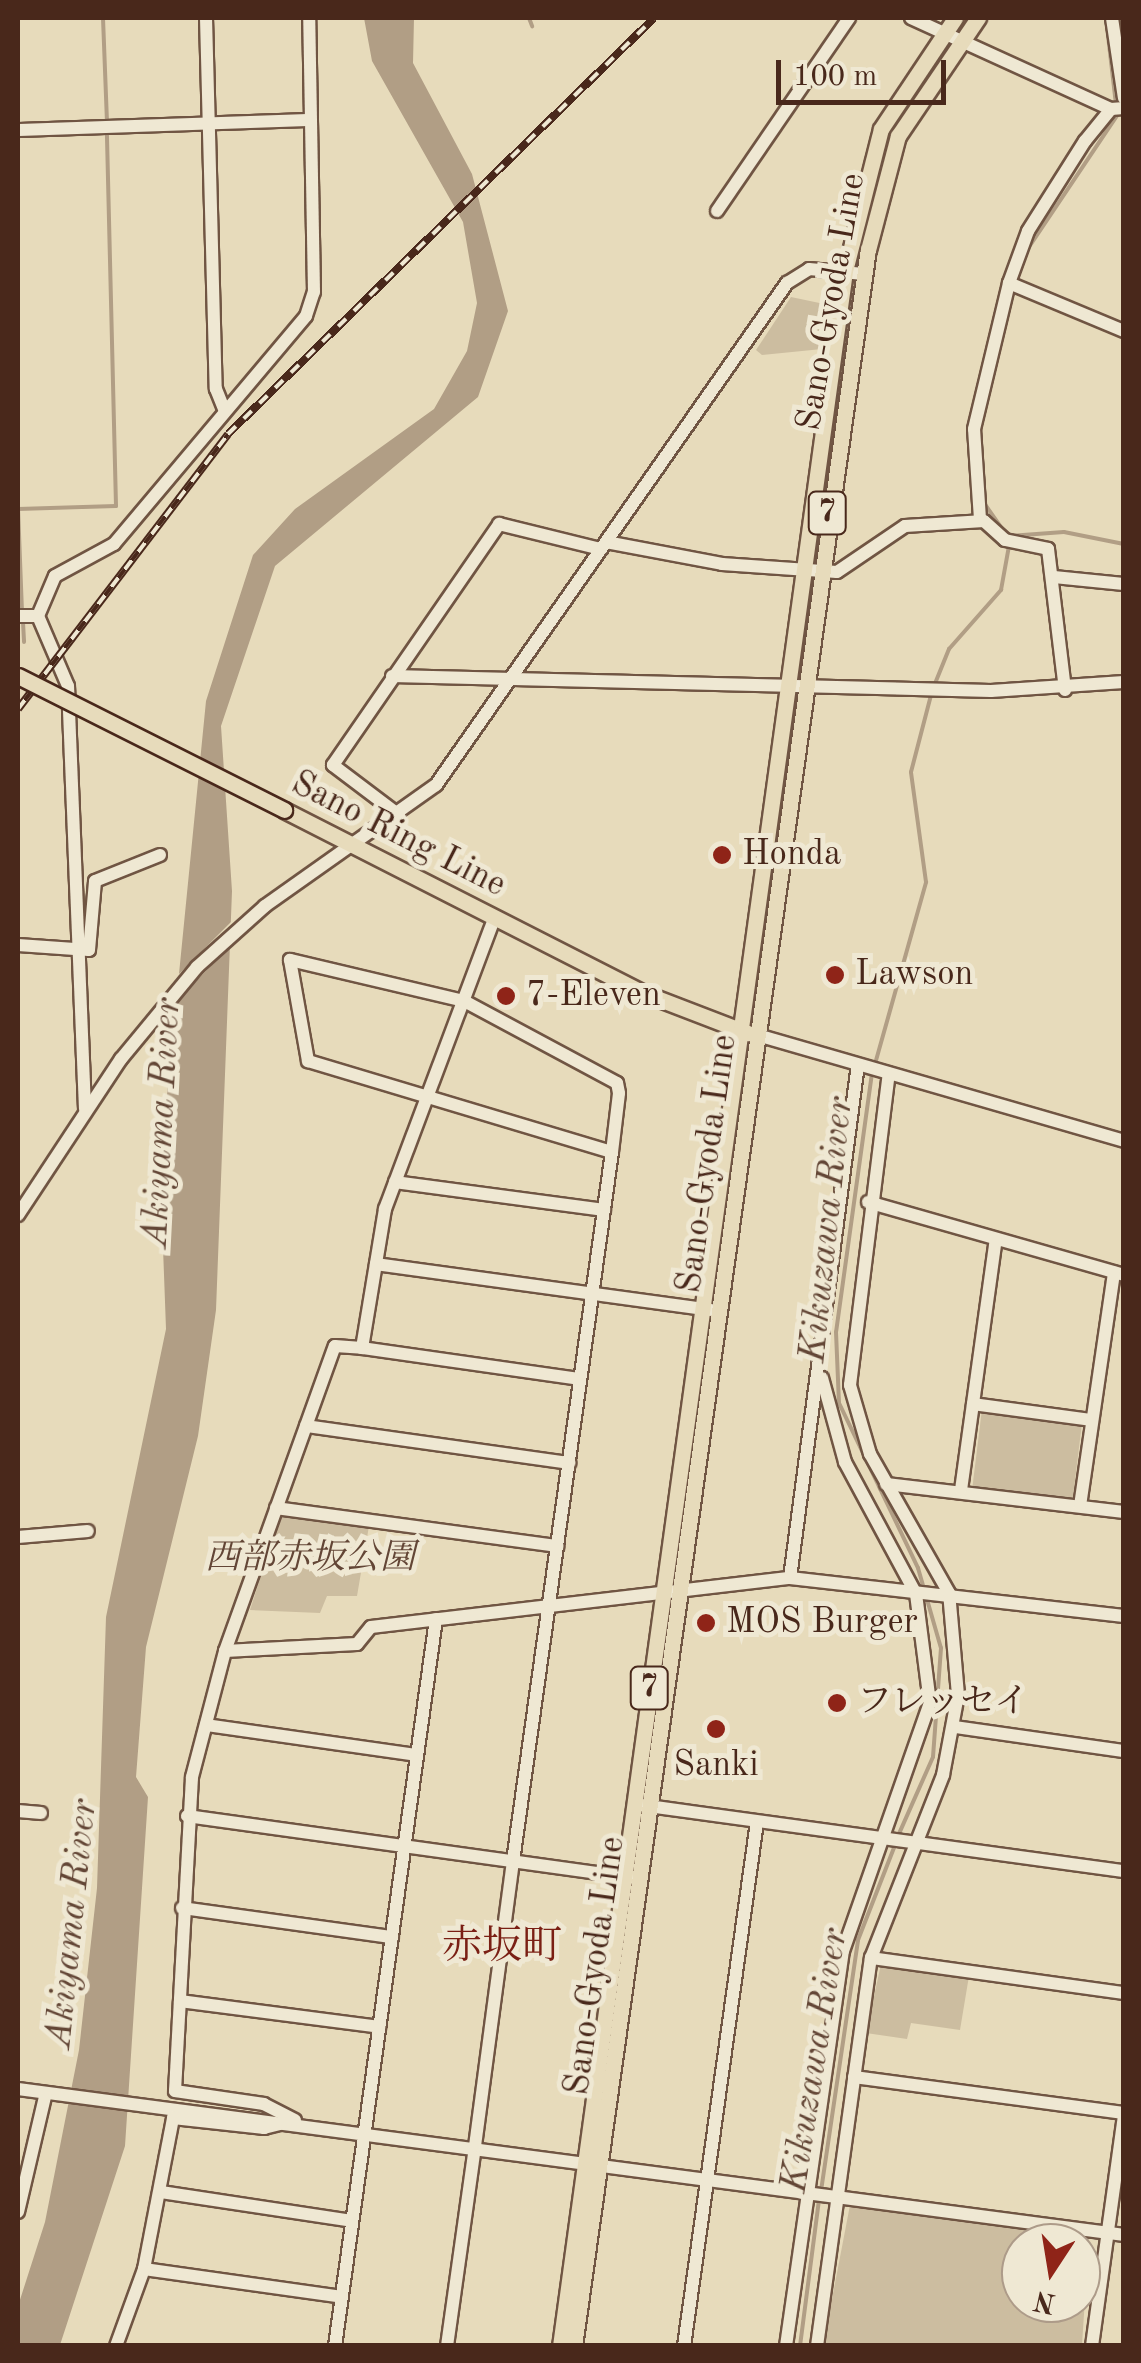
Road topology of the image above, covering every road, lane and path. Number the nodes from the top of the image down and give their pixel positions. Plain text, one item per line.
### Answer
1 (206, 18) edge
2 (308, 18) edge
3 (849, 18) edge
4 (910, 18) edge
5 (955, 18) edge
6 (978, 18) edge
7 (1112, 18) edge
8 (945, 32) junction
9 (963, 40) junction
10 (1124, 98) edge
11 (1117, 109) edge
12 (309, 120) junction
13 (210, 124) junction
14 (18, 130) edge
15 (717, 211) dead end
16 (846, 271) junction
17 (864, 274) junction
18 (1009, 282) junction
19 (1124, 331) edge
20 (224, 409) junction
21 (980, 519) junction
22 (603, 545) junction
23 (813, 572) junction
24 (1054, 577) junction
25 (1124, 584) edge
26 (18, 615) edge
27 (38, 616) junction
28 (18, 629) edge
29 (18, 676) edge
30 (392, 676) junction
31 (510, 679) junction
32 (1124, 682) edge
33 (797, 686) junction
34 (1065, 690) junction
35 (399, 815) junction
36 (353, 846) junction
37 (160, 855) dead end
38 (495, 917) junction
39 (18, 945) edge
40 (78, 952) junction
41 (464, 1001) junction
42 (739, 1031) junction
43 (757, 1035) junction
44 (862, 1065) junction
45 (885, 1072) junction
46 (428, 1098) junction
47 (85, 1109) junction
48 (1124, 1141) edge
49 (612, 1152) junction
50 (395, 1182) junction
51 (868, 1202) junction
52 (604, 1210) junction
53 (18, 1215) edge
54 (996, 1239) junction
55 (376, 1264) junction
56 (1119, 1273) edge
57 (592, 1293) junction
58 (710, 1310) junction
59 (362, 1348) junction
60 (580, 1378) junction
61 (822, 1378) junction
62 (973, 1404) junction
63 (1092, 1420) junction
64 (306, 1426) junction
65 (568, 1463) junction
66 (886, 1484) junction
67 (961, 1490) junction
68 (1080, 1506) junction
69 (276, 1508) junction
70 (1124, 1512) edge
71 (88, 1531) dead end
72 (18, 1538) edge
73 (557, 1546) junction
74 (790, 1578) junction
75 (915, 1588) junction
76 (680, 1589) junction
77 (662, 1591) junction
78 (945, 1592) junction
79 (549, 1604) junction
80 (1124, 1616) edge
81 (436, 1619) junction
82 (225, 1651) junction
83 (206, 1725) junction
84 (955, 1727) junction
85 (1124, 1751) edge
86 (417, 1755) junction
87 (642, 1805) junction
88 (18, 1811) edge
89 (41, 1813) dead end
90 (188, 1816) junction
91 (757, 1822) junction
92 (884, 1839) junction
93 (908, 1842) junction
94 (405, 1846) junction
95 (513, 1862) junction
96 (1124, 1871) edge
97 (632, 1878) junction
98 (182, 1908) junction
99 (392, 1937) junction
100 (871, 1958) junction
101 (1124, 1993) edge
102 (180, 2001) junction
103 (380, 2027) junction
104 (854, 2077) junction
105 (18, 2089) edge
106 (49, 2093) junction
107 (1124, 2114) edge
108 (295, 2120) junction
109 (365, 2130) junction
110 (475, 2146) junction
111 (593, 2161) junction
112 (708, 2177) junction
113 (161, 2192) junction
114 (810, 2193) junction
115 (834, 2196) junction
116 (18, 2212) edge
117 (352, 2221) junction
118 (1108, 2233) junction
119 (1124, 2236) edge
120 (144, 2269) junction
121 (342, 2298) junction
122 (118, 2345) edge
123 (335, 2346) edge
124 (447, 2346) edge
125 (560, 2346) edge
126 (574, 2346) edge
127 (684, 2346) edge
128 (786, 2346) edge
129 (817, 2346) edge
130 (1092, 2346) edge

1 - 13 street
2 - 12 street
3 - 15 street
4 - 8 street
5 - 8 main road, Sano-Gyoda Line / 7
6 - 9 main road, Sano-Gyoda Line / 7
7 - 10 street
8 - 9 street
8 - 16 main road, Sano-Gyoda Line / 7
9 - 11 street
9 - 17 main road, Sano-Gyoda Line / 7
11 - 18 street
12 - 13 street
12 - 20 street
13 - 14 street
13 - 20 street
16 - 17 street
16 - 22 street
16 - 23 main road, Sano-Gyoda Line / 7
17 - 23 main road, Sano-Gyoda Line / 7
18 - 19 street
18 - 21 street
20 - 27 street
21 - 23 street
21 - 24 street
22 - 23 street
22 - 30 street
22 - 31 street
23 - 33 main road, Sano-Gyoda Line / 7
24 - 25 street
24 - 34 street
26 - 27 street
26 - 28 street
27 - 40 street
29 - 36 main road, Sano Ring Line, bridge
30 - 31 street
30 - 35 street
31 - 33 street
31 - 35 street
32 - 34 street
33 - 34 street
33 - 42 main road, Sano-Gyoda Line / 7
33 - 43 main road, Sano-Gyoda Line / 7
35 - 36 street
36 - 38 main road, Sano Ring Line
36 - 47 street
37 - 40 street
38 - 41 street
38 - 42 main road, Sano Ring Line
39 - 40 street
40 - 47 street
41 - 46 street
41 - 46 street
41 - 49 street
42 - 43 main road, Sano Ring Line
42 - 58 main road, Sano-Gyoda Line / 7
43 - 44 street
43 - 58 main road, Sano-Gyoda Line / 7
44 - 45 street
44 - 61 street
45 - 48 street
45 - 51 street
46 - 49 street
46 - 50 street
47 - 53 street
49 - 52 street
50 - 52 street
50 - 55 street
51 - 54 street
51 - 66 street
52 - 57 street
54 - 56 street
54 - 62 street
55 - 57 street
55 - 59 street
56 - 63 street
57 - 58 street
57 - 60 street
58 - 76 main road, Sano-Gyoda Line / 7
58 - 77 main road, Sano-Gyoda Line / 7
59 - 60 street
59 - 64 street
60 - 65 street
61 - 74 street
61 - 75 street
62 - 63 street
62 - 67 street
63 - 68 street
64 - 65 street
64 - 69 street
65 - 73 street
66 - 67 street
66 - 78 street
67 - 68 street
68 - 70 street
69 - 73 street
69 - 82 street
71 - 72 street
73 - 79 street
74 - 75 street
74 - 76 street
75 - 78 street
75 - 92 street
76 - 77 street
76 - 87 main road, Sano-Gyoda Line / 7
77 - 79 street
77 - 87 main road, Sano-Gyoda Line / 7
78 - 80 street
78 - 84 street
79 - 81 street
79 - 95 street
81 - 82 street
81 - 86 street
82 - 83 street
83 - 86 street
83 - 90 street
84 - 85 street
84 - 93 street
86 - 94 street
87 - 91 street
87 - 97 main road, Sano-Gyoda Line / 7
88 - 89 street
90 - 94 street
90 - 98 street
91 - 92 street
91 - 112 street
92 - 93 street
92 - 114 street
93 - 96 street
93 - 100 street
94 - 95 street
94 - 99 street
95 - 97 street
95 - 110 street
97 - 111 main road, Sano-Gyoda Line / 7
98 - 99 street
98 - 102 street
99 - 103 street
100 - 101 street
100 - 104 street
102 - 103 street
102 - 108 street
103 - 109 street
104 - 107 street
104 - 115 street
105 - 106 street
106 - 108 street
106 - 116 street
107 - 118 street
108 - 109 street
108 - 113 street
109 - 110 street
109 - 117 street
110 - 111 street
110 - 124 street
111 - 112 street
111 - 125 main road, Sano-Gyoda Line / 7
111 - 126 main road, Sano-Gyoda Line / 7
112 - 114 street
112 - 127 street
113 - 117 street
113 - 120 street
114 - 115 street
114 - 128 street
115 - 118 street
115 - 129 street
117 - 121 street
118 - 119 street
118 - 130 street
120 - 121 street
120 - 122 street
121 - 123 street

